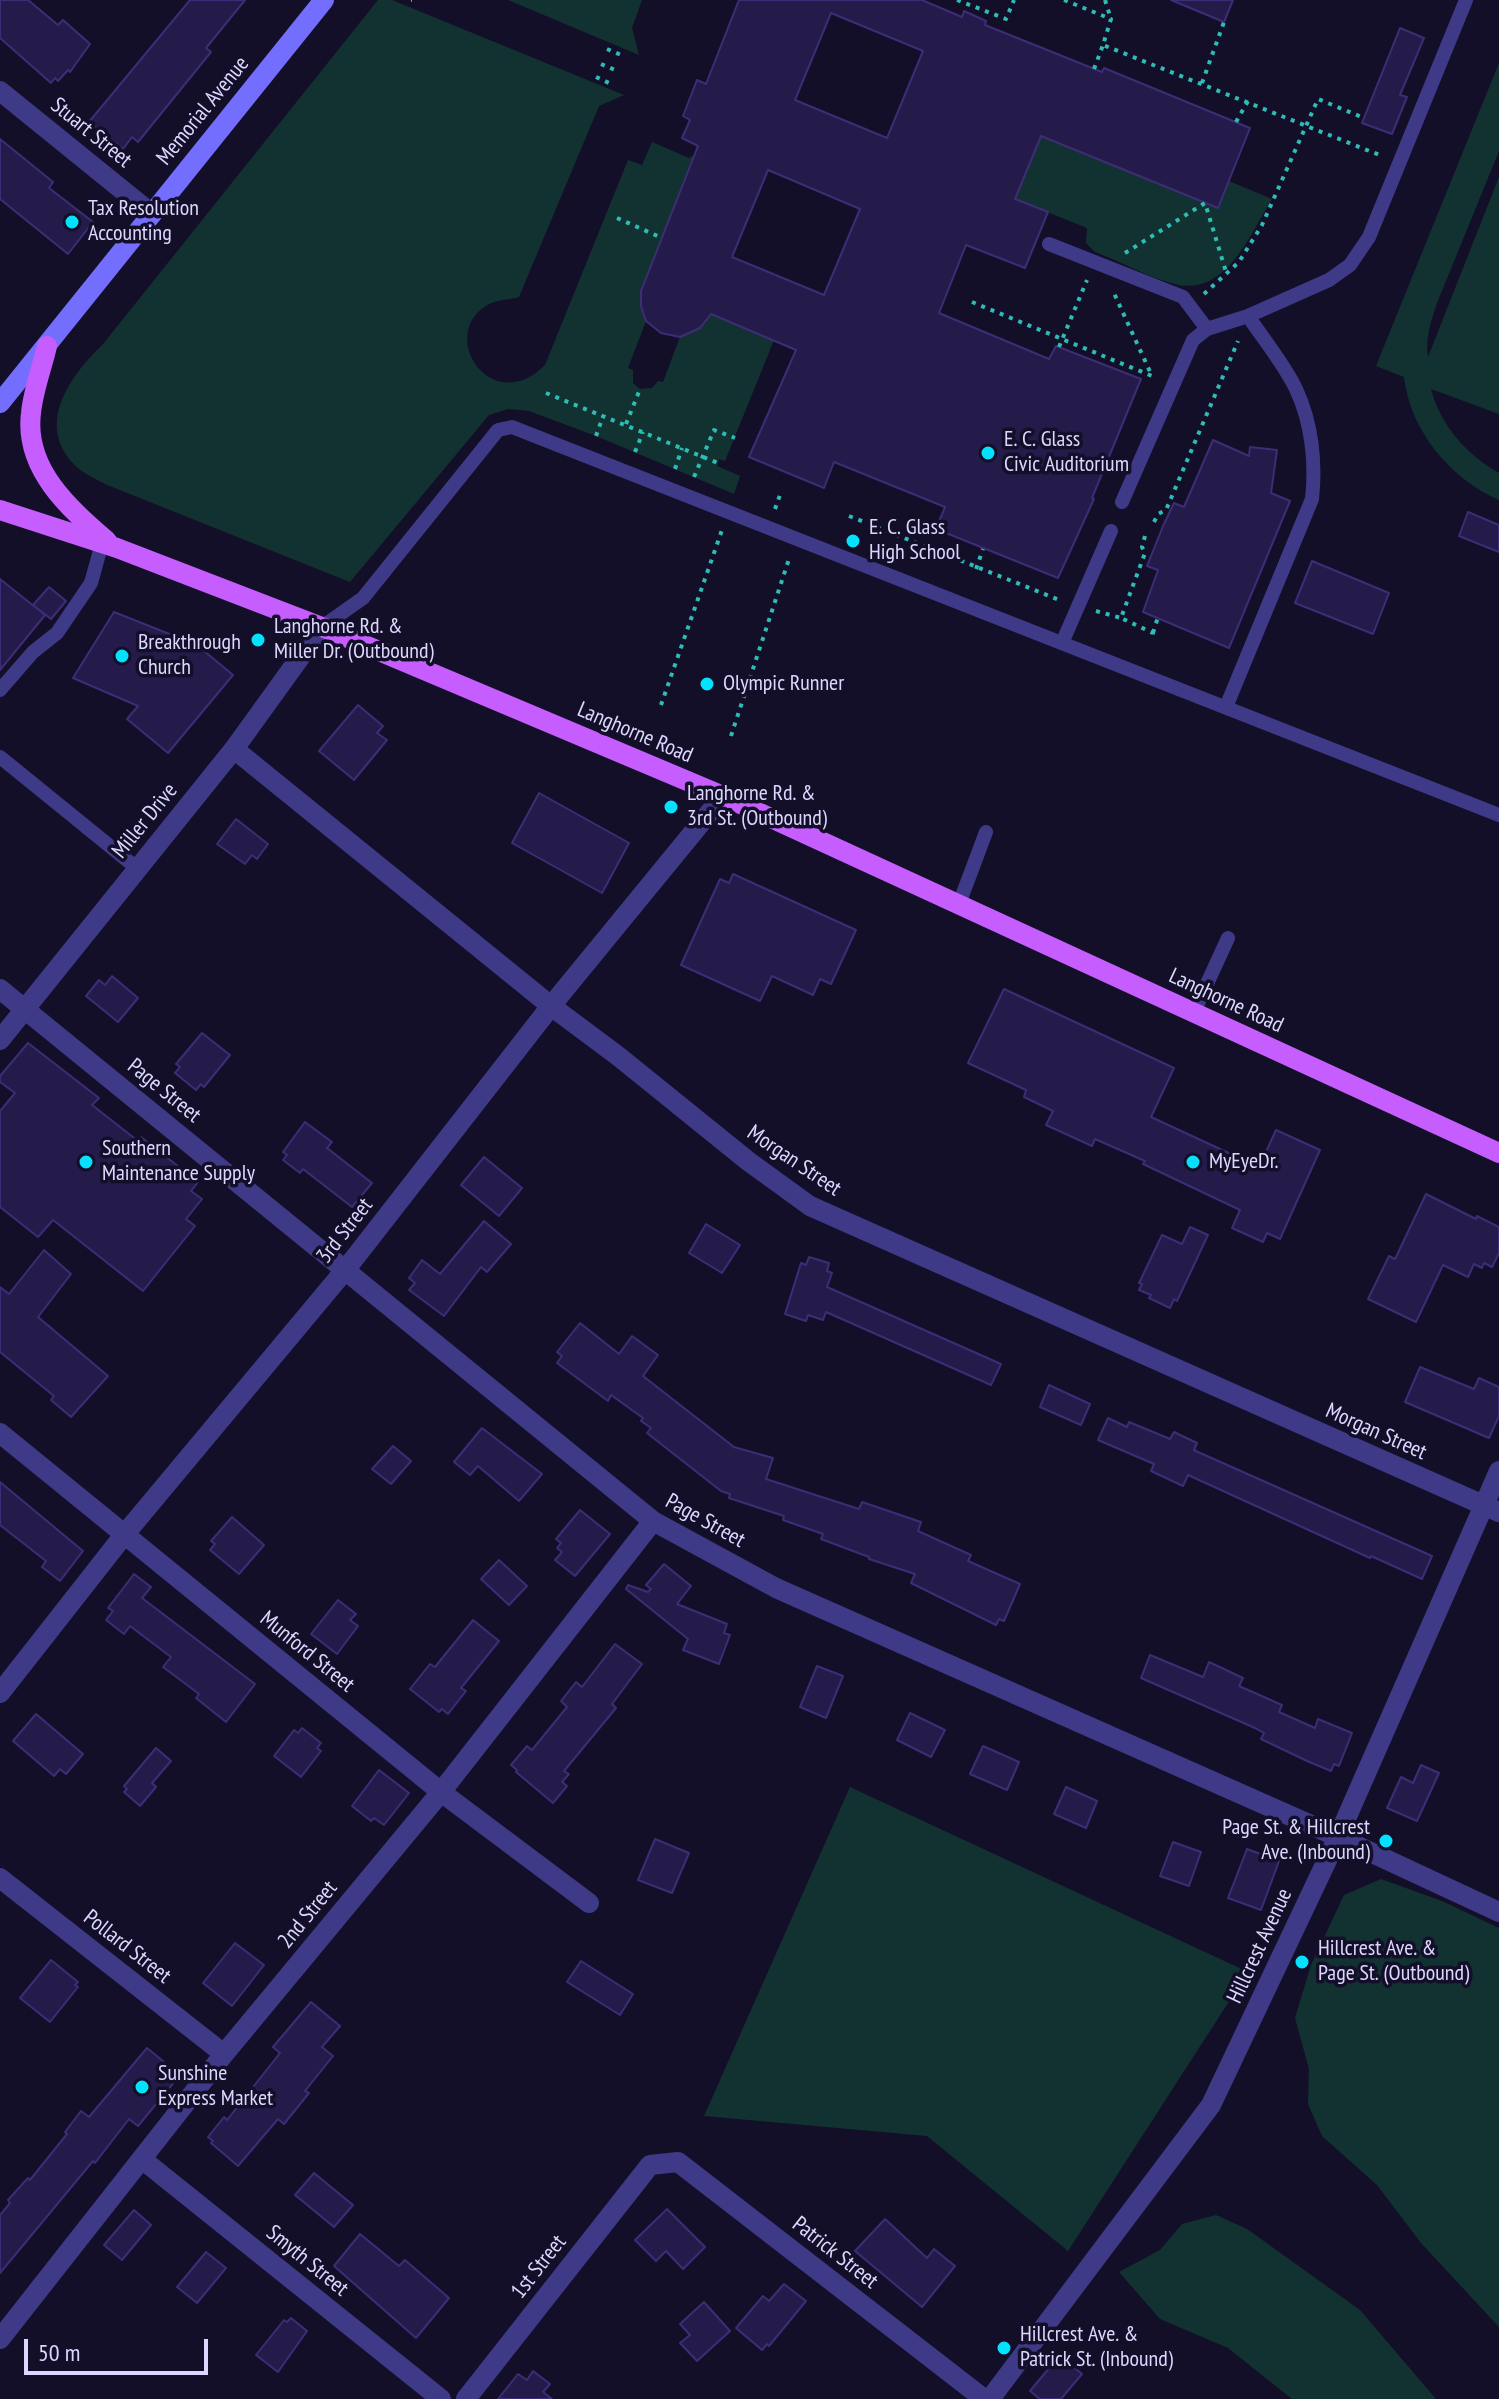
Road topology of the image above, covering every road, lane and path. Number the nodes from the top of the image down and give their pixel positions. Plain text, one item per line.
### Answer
1 (324, 0) edge
2 (957, 0) edge
3 (1014, 0) edge
4 (1064, 0) edge
5 (1105, 0) edge
6 (1466, 0) edge
7 (1111, 19) junction
8 (1224, 22) dead end
9 (1103, 45) junction
10 (607, 49) dead end
11 (621, 55) dead end
12 (601, 64) dead end
13 (1094, 69) dead end
14 (615, 70) dead end
15 (596, 77) dead end
16 (609, 83) dead end
17 (1202, 83) junction
18 (0, 91) edge
19 (1248, 101) junction
20 (1364, 118) dead end
21 (1236, 122) dead end
22 (1308, 126) junction
23 (1385, 157) dead end
24 (152, 214) junction
25 (617, 218) dead end
26 (662, 238) dead end
27 (1049, 244) dead end
28 (1102, 270) junction
29 (1227, 275) junction
30 (972, 302) dead end
31 (1190, 306) junction
32 (1248, 316) junction
33 (1207, 329) junction
34 (1062, 339) junction
35 (47, 346) junction
36 (1059, 347) dead end
37 (640, 389) dead end
38 (546, 393) dead end
39 (0, 403) edge
40 (603, 416) junction
41 (625, 425) junction
42 (643, 432) junction
43 (596, 436) dead end
44 (735, 438) dead end
45 (682, 448) junction
46 (635, 452) dead end
47 (703, 456) junction
48 (718, 463) dead end
49 (675, 469) dead end
50 (694, 477) dead end
51 (781, 492) dead end
52 (1122, 502) dead end
53 (776, 505) dead end
54 (0, 510) edge
55 (849, 516) dead end
56 (1154, 522) dead end
57 (723, 526) dead end
58 (1111, 531) dead end
59 (1145, 536) dead end
60 (109, 546) junction
61 (983, 549) dead end
62 (791, 552) dead end
63 (976, 569) junction
64 (1061, 601) dead end
65 (1094, 611) dead end
66 (1158, 617) dead end
67 (1121, 618) junction
68 (322, 627) junction
69 (1153, 633) junction
70 (1150, 639) dead end
71 (1062, 643) junction
72 (0, 690) edge
73 (661, 705) dead end
74 (1226, 707) junction
75 (731, 736) dead end
76 (234, 749) junction
77 (0, 757) edge
78 (723, 796) junction
79 (1499, 815) edge
80 (986, 832) dead end
81 (138, 869) junction
82 (959, 904) junction
83 (1228, 938) dead end
84 (0, 989) edge
85 (551, 1006) junction
86 (25, 1009) junction
87 (1194, 1012) junction
88 (0, 1040) edge
89 (1499, 1153) edge
90 (346, 1269) junction
91 (0, 1433) edge
92 (1499, 1471) edge
93 (1491, 1508) edge
94 (653, 1521) junction
95 (124, 1535) junction
96 (0, 1693) edge
97 (441, 1792) junction
98 (1338, 1837) junction
99 (0, 1878) edge
100 (589, 1903) dead end
101 (1499, 1912) edge
102 (224, 2054) junction
103 (143, 2160) junction
104 (650, 2165) joint
105 (4, 2326) edge
106 (441, 2399) edge
107 (466, 2399) edge
108 (984, 2399) edge
109 (990, 2399) edge

1 - 24 main road, Memorial Avenue
2 - 3 path
4 - 7 path
5 - 7 path
6 - 32 lane
7 - 9 path
8 - 17 path
9 - 13 path
9 - 17 path
10 - 11 path
12 - 14 path
15 - 16 path
17 - 19 path
18 - 24 street, Stuart Street
19 - 21 path
19 - 22 path
20 - 22 path
22 - 23 path
22 - 29 path
24 - 35 main road, Memorial Avenue
25 - 26 path
27 - 28 lane
28 - 29 path
28 - 31 lane
28 - 34 path
28 - 34 path
29 - 31 path
30 - 34 path
31 - 33 lane
32 - 33 lane
32 - 56 path
32 - 74 lane
33 - 52 lane
34 - 36 path
35 - 39 main road, Memorial Avenue
35 - 60 main road
37 - 41 path
38 - 40 path
40 - 41 path
40 - 43 path
41 - 42 path
42 - 45 path
42 - 46 path
44 - 47 path
45 - 47 path
45 - 49 path
47 - 48 path
47 - 50 path
51 - 53 path
54 - 60 main road, Langhorne Road
55 - 63 path
57 - 73 path
58 - 71 lane
59 - 67 path
60 - 68 main road, Langhorne Road
60 - 72 lane
61 - 63 path
62 - 75 path
63 - 64 path
65 - 67 path
66 - 69 path
67 - 69 path
68 - 71 lane
68 - 76 street, Miller Drive
68 - 78 main road, Langhorne Road
69 - 70 path
71 - 74 lane
74 - 79 lane
76 - 81 street, Miller Drive
76 - 85 street, Morgan Street
77 - 81 lane
78 - 82 main road, Langhorne Road
78 - 85 street, 3rd Street
80 - 82 lane
81 - 86 street, Miller Drive
82 - 87 main road, Langhorne Road
83 - 87 lane
84 - 86 street, Page Street
85 - 90 street, 3rd Street
85 - 93 street, Morgan Street
86 - 88 street, Miller Drive
86 - 90 street, Page Street
87 - 89 main road, Langhorne Road
90 - 94 street, Page Street
90 - 95 street, 3rd Street
91 - 95 street, Munford Street
92 - 93 street, Hillcrest Avenue
93 - 98 street, Hillcrest Avenue
94 - 97 street, 2nd Street
94 - 98 street, Page Street
95 - 96 street, 3rd Street
95 - 97 street, Munford Street
97 - 100 street, Munford Street
97 - 102 street, 2nd Street
98 - 101 street, Page Street
98 - 109 street, Hillcrest Avenue
99 - 102 street, Pollard Street
102 - 103 street, 2nd Street
103 - 105 street, 2nd Street
103 - 106 street, Smyth Street
104 - 107 street, 1st Street
104 - 108 street, Patrick Street

